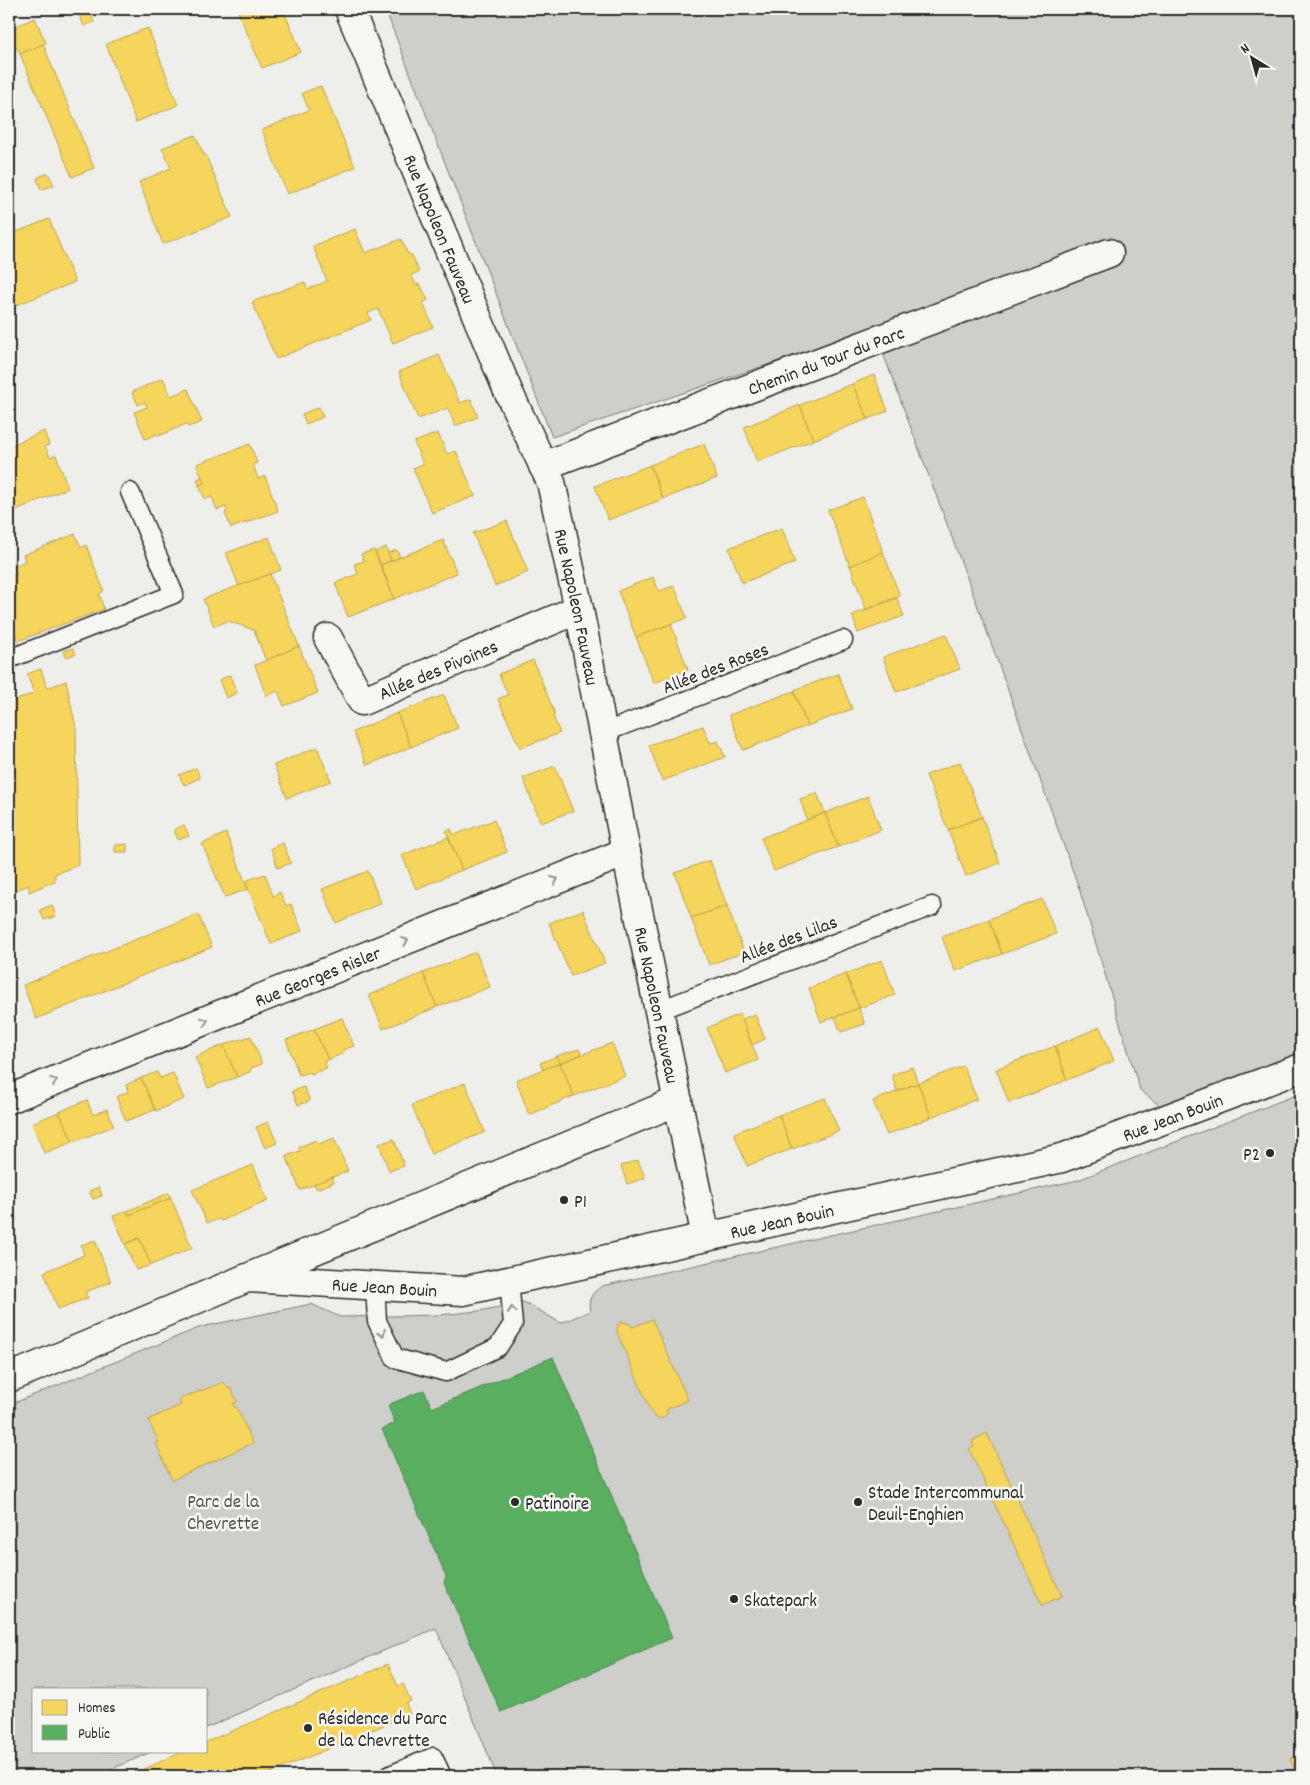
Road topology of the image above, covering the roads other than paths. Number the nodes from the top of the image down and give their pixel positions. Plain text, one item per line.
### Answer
1 (349, 9) edge
2 (1109, 253) dead end
3 (543, 466) junction
4 (130, 492) dead end
5 (578, 609) junction
6 (328, 638) dead end
7 (843, 640) dead end
8 (9, 659) edge
9 (603, 733) junction
10 (626, 852) junction
11 (932, 906) dead end
12 (660, 1010) junction
13 (1301, 1068) edge
14 (9, 1099) edge
15 (678, 1100) junction
16 (706, 1237) junction
17 (247, 1278) junction
18 (509, 1280) junction
19 (375, 1285) junction
20 (9, 1378) edge
21 (388, 1776) edge
22 (442, 1776) edge

1 - 3 street, Rue Napoleon Fauveau
2 - 3 street, Chemin du Tour du Parc
3 - 5 street, Rue Napoleon Fauveau
4 - 8 lane
5 - 6 street, Allée des Pivoines
5 - 9 street, Rue Napoleon Fauveau
7 - 9 lane, Allée des Roses
9 - 10 street, Rue Napoleon Fauveau
10 - 12 street, Rue Napoleon Fauveau
14 -> 10 street, Rue Georges Risler
11 - 12 lane, Allée des Lilas
12 - 15 street, Rue Napoleon Fauveau
13 - 16 street, Rue Jean Bouin
15 - 16 street, Rue Napoleon Fauveau
15 - 17 street, Rue Jean Bouin
16 - 18 street, Rue Jean Bouin
17 - 19 street, Rue Jean Bouin
17 - 20 street, Rue Jean Bouin
18 - 19 street, Rue Jean Bouin
19 -> 18 lane
21 - 22 lane

